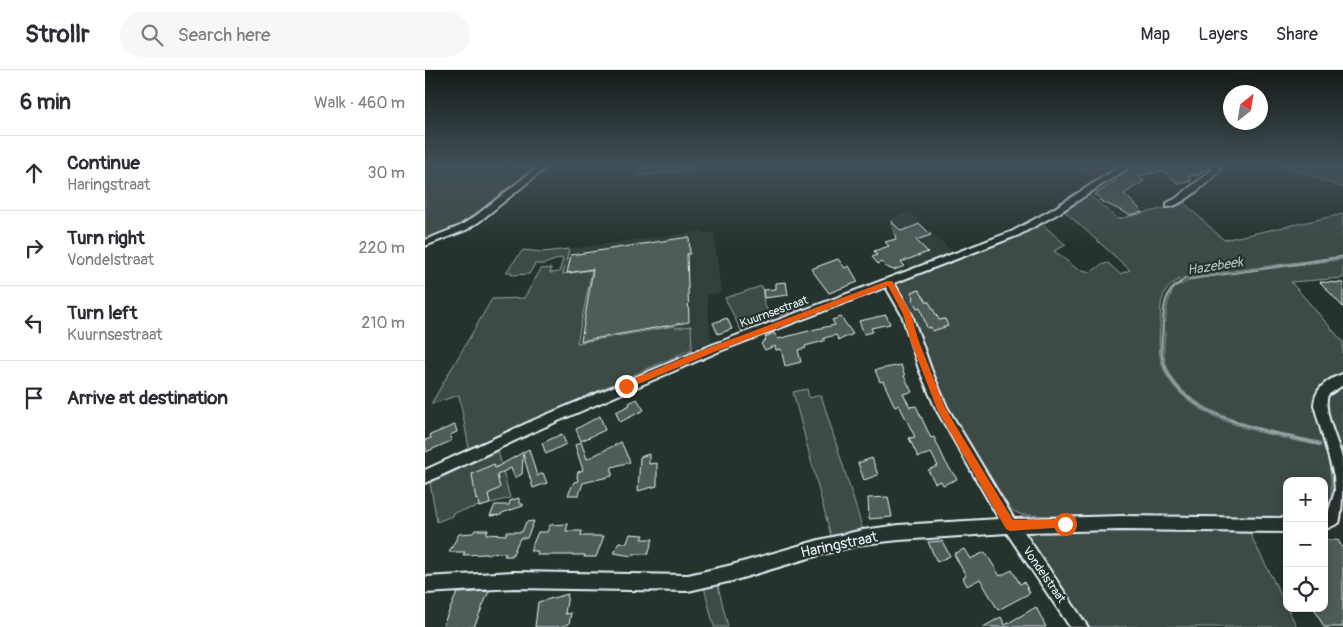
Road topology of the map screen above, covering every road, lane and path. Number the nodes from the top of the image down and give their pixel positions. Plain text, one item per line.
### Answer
1 (512, 191) edge
2 (1087, 191) edge
3 (1190, 191) edge
4 (1170, 205) dead end
5 (425, 243) edge
6 (889, 283) junction
7 (1343, 379) edge
8 (425, 478) edge
9 (1327, 522) edge
10 (1283, 525) edge
11 (1010, 526) junction
12 (425, 585) edge
13 (1080, 627) edge

1 - 5 street
2 - 6 street, Kuurnsestraat
3 - 4 street
6 - 8 street, Kuurnsestraat
6 - 11 street, Vondelstraat
7 - 9 street
10 - 11 street, Haringstraat
11 - 12 street, Haringstraat
11 - 13 street, Vondelstraat

